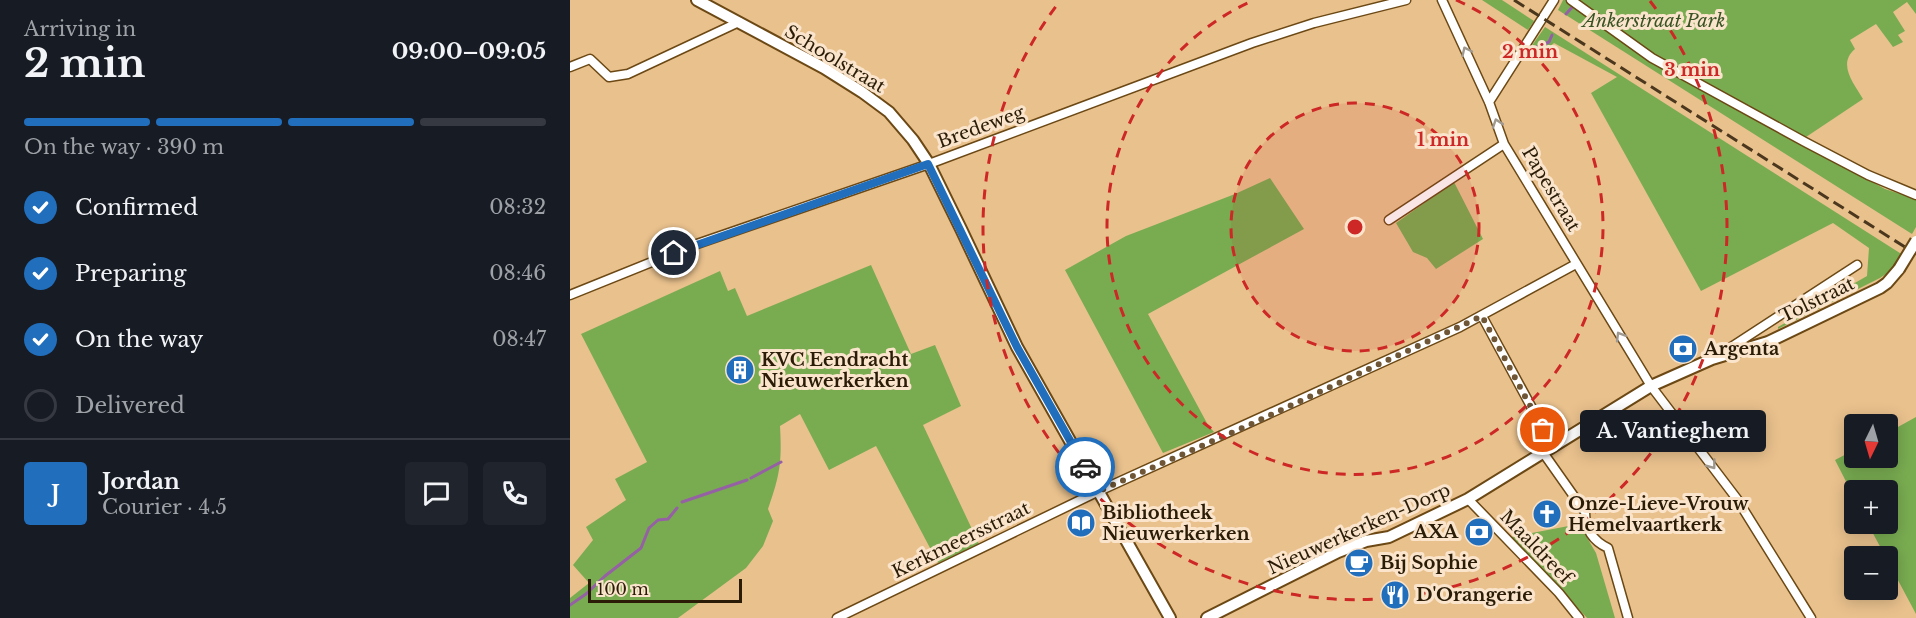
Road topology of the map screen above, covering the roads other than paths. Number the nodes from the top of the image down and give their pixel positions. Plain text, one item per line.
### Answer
1 (697, 0) edge
2 (1406, 0) edge
3 (1442, 0) edge
4 (1554, 0) edge
5 (1571, 0) edge
6 (739, 22) junction
7 (570, 67) edge
8 (1489, 102) junction
9 (1504, 144) junction
10 (928, 164) junction
11 (1916, 195) edge
12 (1389, 220) dead end
13 (1916, 241) edge
14 (1576, 264) junction
15 (1857, 265) dead end
16 (570, 295) edge
17 (1482, 316) junction
18 (1712, 360) junction
19 (1651, 386) junction
20 (1547, 448) junction
21 (1099, 491) junction
22 (1468, 499) junction
23 (837, 618) edge
24 (1170, 618) edge
25 (1207, 618) edge
26 (1580, 618) edge
27 (1628, 618) edge
28 (1811, 618) edge

1 - 6 street, Schoolstraat
2 - 10 street, Bredeweg
8 -> 3 street, Papestraat
4 - 8 street
5 - 11 street
6 - 7 street
6 - 10 street, Schoolstraat
9 -> 8 street, Papestraat
9 - 12 street
9 - 14 street, Papestraat
10 - 16 street, Bredeweg
10 - 21 street, Schoolstraat
13 - 18 street, Tolstraat, bridge
14 - 17 street, Kerkmeersstraat
19 -> 14 street, Papestraat
15 - 18 street, Tolstraat
17 - 20 street
17 - 21 street, Kerkmeersstraat
18 - 19 street, Tolstraat
19 - 20 street, Tolstraat
19 -> 28 street, Papestraat
20 - 22 street, Nieuwerkerken-Dorp
20 - 27 street
21 - 23 street, Kerkmeersstraat
21 - 24 street, Schoolstraat
22 - 25 street, Nieuwerkerken-Dorp
22 - 26 street, Maaldreef

